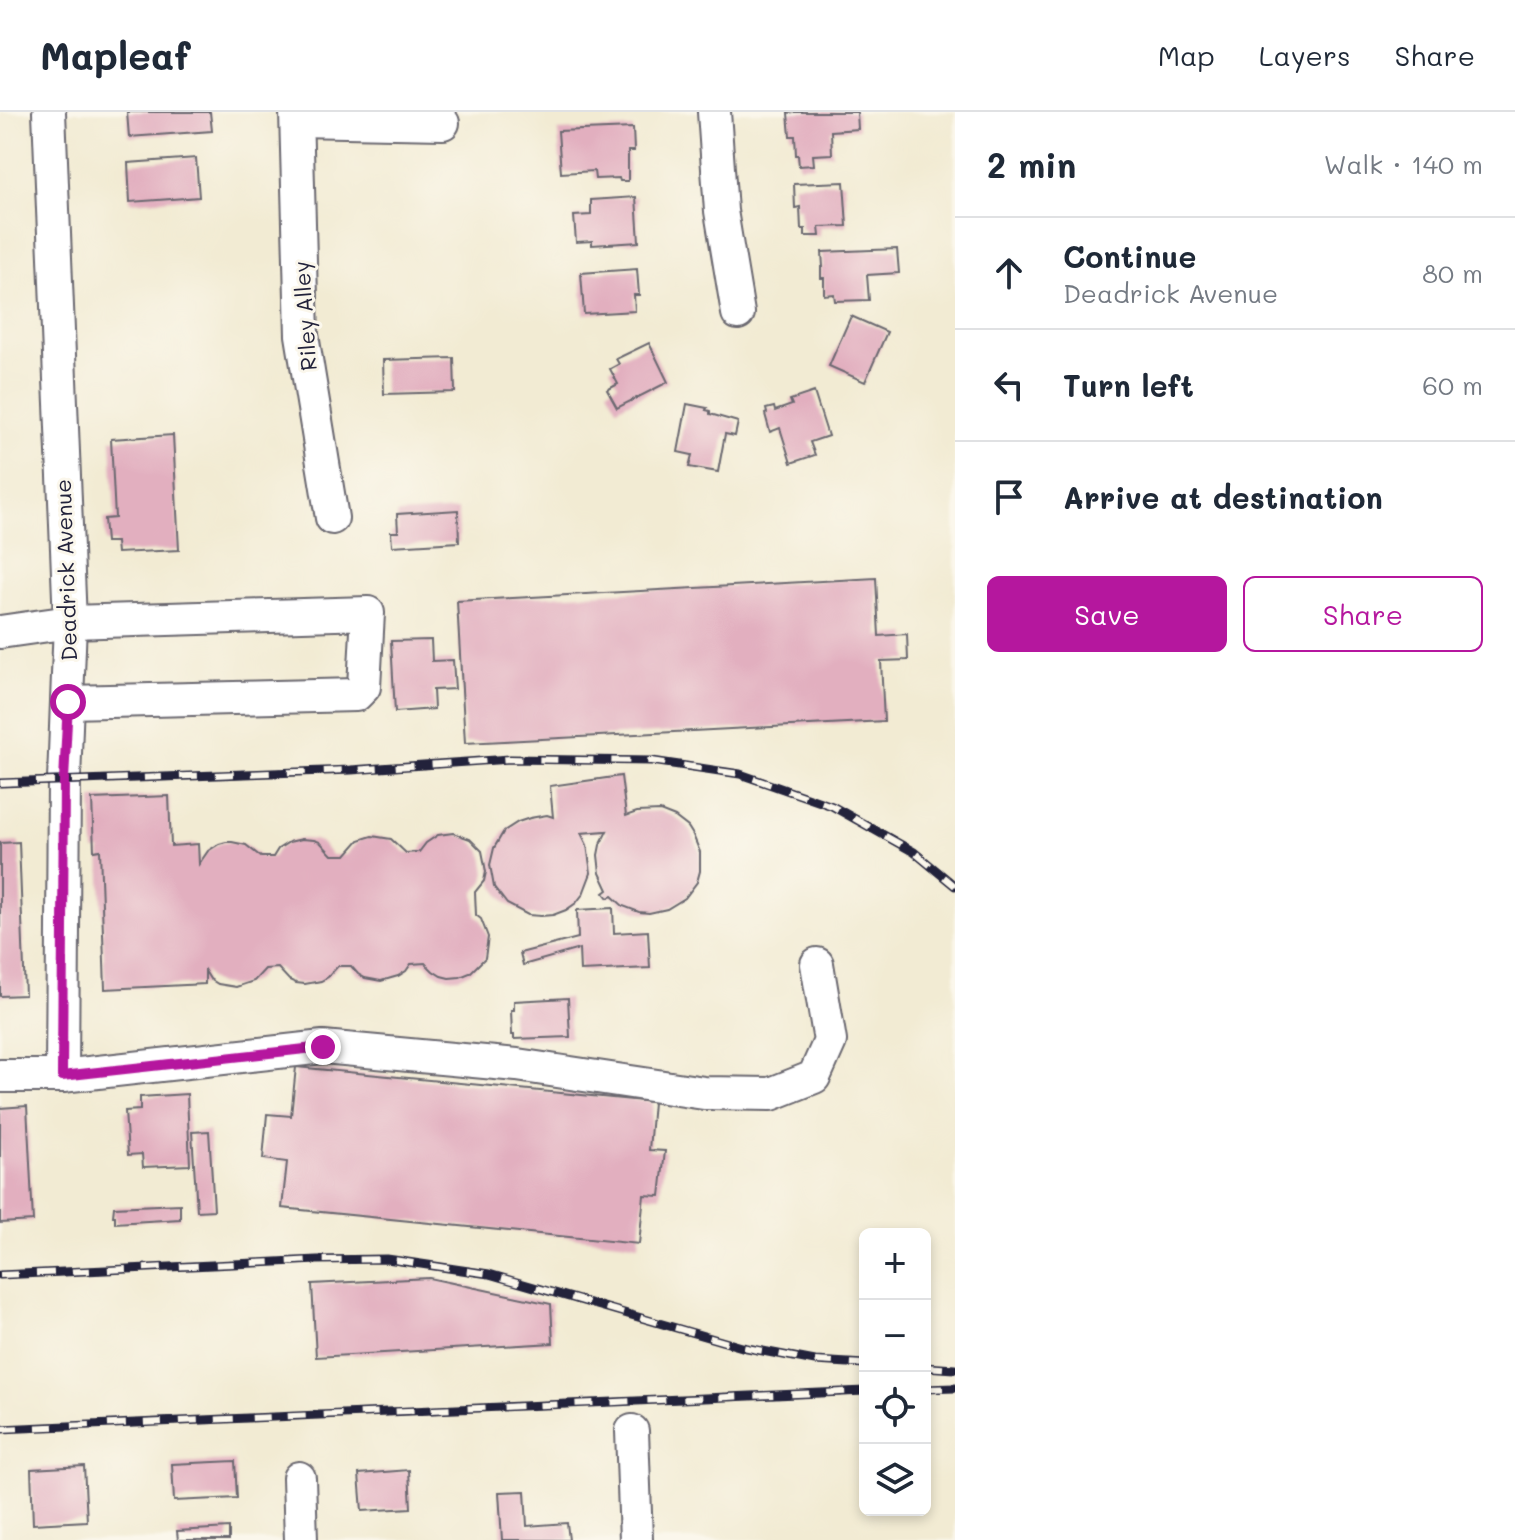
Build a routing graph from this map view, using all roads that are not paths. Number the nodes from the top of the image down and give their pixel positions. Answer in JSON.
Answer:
{"nodes":[{"id":1,"x":49,"y":112,"type":"edge"},
{"id":2,"x":714,"y":112,"type":"edge"},
{"id":3,"x":296,"y":116,"type":"edge"},
{"id":4,"x":443,"y":123,"type":"dead end"},
{"id":5,"x":738,"y":313,"type":"dead end"},
{"id":6,"x":332,"y":518,"type":"dead end"},
{"id":7,"x":70,"y":622,"type":"junction"},
{"id":8,"x":0,"y":632,"type":"edge"},
{"id":9,"x":68,"y":702,"type":"junction"},
{"id":10,"x":817,"y":964,"type":"dead end"},
{"id":11,"x":0,"y":1076,"type":"edge"},
{"id":12,"x":62,"y":1076,"type":"junction"},
{"id":13,"x":632,"y":1431,"type":"dead end"},
{"id":14,"x":299,"y":1478,"type":"dead end"},
{"id":15,"x":301,"y":1540,"type":"edge"},
{"id":16,"x":636,"y":1540,"type":"edge"}],
"edges":[{"from":1,"to":7,"type":"street","name":"Deadrick Avenue"},
{"from":2,"to":5,"type":"street"},
{"from":3,"to":4,"type":"street"},
{"from":3,"to":6,"type":"street","name":"Riley Alley"},
{"from":7,"to":8,"type":"street"},
{"from":7,"to":9,"type":"street","name":"Deadrick Avenue"},
{"from":7,"to":9,"type":"street"},
{"from":9,"to":12,"type":"street","name":"Deadrick Avenue"},
{"from":10,"to":12,"type":"street"},
{"from":11,"to":12,"type":"street"},
{"from":13,"to":16,"type":"street"},
{"from":14,"to":15,"type":"street"}]}
